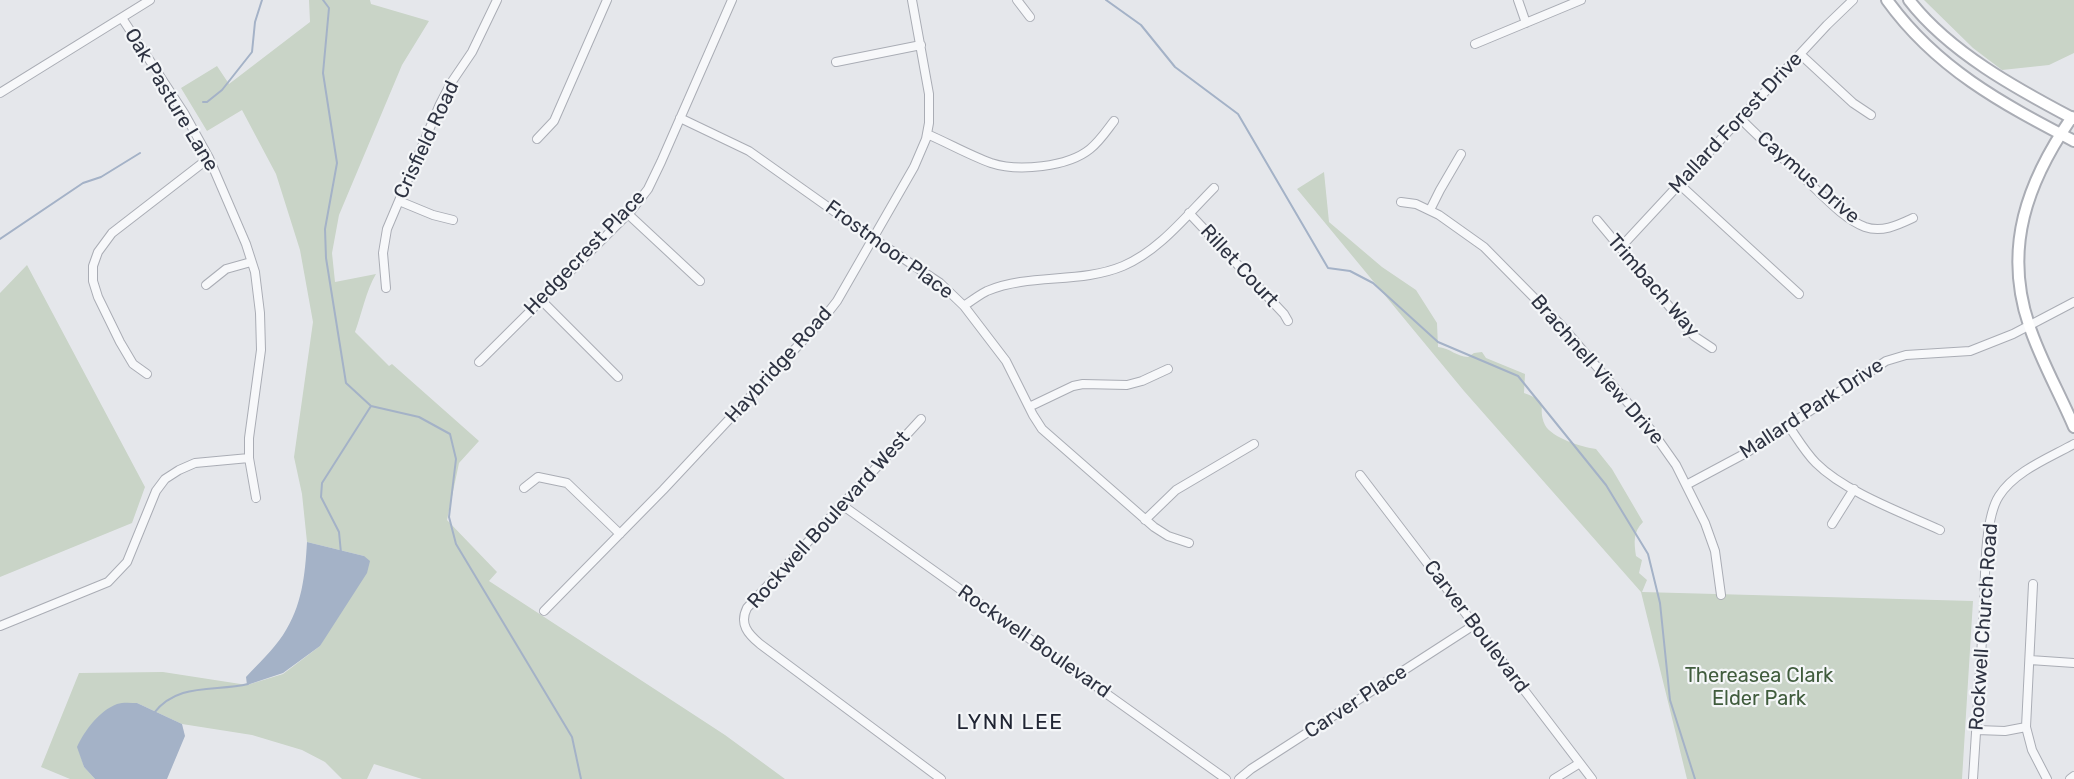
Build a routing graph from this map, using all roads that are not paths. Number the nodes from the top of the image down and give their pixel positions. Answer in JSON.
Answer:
{"nodes":[{"id":1,"x":150,"y":0,"type":"edge"},
{"id":2,"x":497,"y":0,"type":"edge"},
{"id":3,"x":607,"y":0,"type":"edge"},
{"id":4,"x":732,"y":0,"type":"edge"},
{"id":5,"x":912,"y":0,"type":"edge"},
{"id":6,"x":1017,"y":0,"type":"edge"},
{"id":7,"x":1518,"y":0,"type":"edge"},
{"id":8,"x":1581,"y":0,"type":"edge"},
{"id":9,"x":1853,"y":0,"type":"edge"},
{"id":10,"x":1887,"y":0,"type":"edge"},
{"id":11,"x":1910,"y":0,"type":"edge"},
{"id":12,"x":1030,"y":17,"type":"dead end"},
{"id":13,"x":122,"y":18,"type":"junction"},
{"id":14,"x":1526,"y":23,"type":"junction"},
{"id":15,"x":1475,"y":44,"type":"dead end"},
{"id":16,"x":921,"y":45,"type":"junction"},
{"id":17,"x":1800,"y":54,"type":"junction"},
{"id":18,"x":836,"y":62,"type":"dead end"},
{"id":19,"x":0,"y":93,"type":"edge"},
{"id":20,"x":1871,"y":115,"type":"dead end"},
{"id":21,"x":2073,"y":116,"type":"edge"},
{"id":22,"x":680,"y":118,"type":"junction"},
{"id":23,"x":1740,"y":118,"type":"junction"},
{"id":24,"x":1114,"y":121,"type":"dead end"},
{"id":25,"x":927,"y":134,"type":"junction"},
{"id":26,"x":2060,"y":134,"type":"junction"},
{"id":27,"x":537,"y":139,"type":"dead end"},
{"id":28,"x":2074,"y":141,"type":"edge"},
{"id":29,"x":1461,"y":154,"type":"dead end"},
{"id":30,"x":209,"y":158,"type":"junction"},
{"id":31,"x":1679,"y":184,"type":"junction"},
{"id":32,"x":1214,"y":188,"type":"dead end"},
{"id":33,"x":399,"y":201,"type":"junction"},
{"id":34,"x":1401,"y":202,"type":"dead end"},
{"id":35,"x":1430,"y":210,"type":"junction"},
{"id":36,"x":1189,"y":213,"type":"junction"},
{"id":37,"x":628,"y":214,"type":"junction"},
{"id":38,"x":1913,"y":218,"type":"dead end"},
{"id":39,"x":453,"y":220,"type":"dead end"},
{"id":40,"x":1597,"y":220,"type":"dead end"},
{"id":41,"x":872,"y":238,"type":"junction"},
{"id":42,"x":1620,"y":248,"type":"junction"},
{"id":43,"x":251,"y":262,"type":"junction"},
{"id":44,"x":700,"y":280,"type":"dead end"},
{"id":45,"x":206,"y":285,"type":"dead end"},
{"id":46,"x":386,"y":288,"type":"dead end"},
{"id":47,"x":1799,"y":294,"type":"dead end"},
{"id":48,"x":541,"y":300,"type":"junction"},
{"id":49,"x":2074,"y":302,"type":"edge"},
{"id":50,"x":964,"y":306,"type":"junction"},
{"id":51,"x":1288,"y":321,"type":"dead end"},
{"id":52,"x":2029,"y":326,"type":"junction"},
{"id":53,"x":1712,"y":348,"type":"dead end"},
{"id":54,"x":479,"y":362,"type":"dead end"},
{"id":55,"x":1168,"y":369,"type":"dead end"},
{"id":56,"x":147,"y":374,"type":"dead end"},
{"id":57,"x":618,"y":377,"type":"dead end"},
{"id":58,"x":1029,"y":407,"type":"junction"},
{"id":59,"x":921,"y":419,"type":"dead end"},
{"id":60,"x":1788,"y":425,"type":"junction"},
{"id":61,"x":2074,"y":427,"type":"edge"},
{"id":62,"x":1254,"y":444,"type":"dead end"},
{"id":63,"x":2074,"y":444,"type":"edge"},
{"id":64,"x":249,"y":458,"type":"junction"},
{"id":65,"x":1360,"y":476,"type":"dead end"},
{"id":66,"x":1688,"y":484,"type":"junction"},
{"id":67,"x":524,"y":488,"type":"dead end"},
{"id":68,"x":1854,"y":489,"type":"junction"},
{"id":69,"x":256,"y":498,"type":"dead end"},
{"id":70,"x":842,"y":505,"type":"junction"},
{"id":71,"x":1145,"y":520,"type":"junction"},
{"id":72,"x":1832,"y":524,"type":"dead end"},
{"id":73,"x":1940,"y":530,"type":"dead end"},
{"id":74,"x":620,"y":534,"type":"junction"},
{"id":75,"x":1189,"y":543,"type":"dead end"},
{"id":76,"x":2033,"y":585,"type":"dead end"},
{"id":77,"x":1721,"y":595,"type":"dead end"},
{"id":78,"x":544,"y":611,"type":"dead end"},
{"id":79,"x":1474,"y":625,"type":"junction"},
{"id":80,"x":0,"y":627,"type":"edge"},
{"id":81,"x":2030,"y":660,"type":"junction"},
{"id":82,"x":2074,"y":663,"type":"edge"},
{"id":83,"x":2026,"y":727,"type":"junction"},
{"id":84,"x":1977,"y":730,"type":"junction"},
{"id":85,"x":1580,"y":763,"type":"junction"},
{"id":86,"x":2074,"y":776,"type":"edge"},
{"id":87,"x":941,"y":779,"type":"edge"},
{"id":88,"x":1226,"y":779,"type":"edge"},
{"id":89,"x":1239,"y":779,"type":"edge"},
{"id":90,"x":1554,"y":779,"type":"edge"},
{"id":91,"x":1592,"y":779,"type":"edge"},
{"id":92,"x":1973,"y":779,"type":"edge"},
{"id":93,"x":2047,"y":779,"type":"edge"},
{"id":94,"x":2070,"y":779,"type":"edge"}],
"edges":[{"from":1,"to":13,"type":"street"},
{"from":2,"to":33,"type":"street","name":"Crisfield Road"},
{"from":3,"to":27,"type":"street"},
{"from":4,"to":22,"type":"street","name":"Hedgecrest Place"},
{"from":5,"to":16,"type":"street","name":"Haybridge Road"},
{"from":6,"to":12,"type":"street"},
{"from":7,"to":14,"type":"street"},
{"from":8,"to":14,"type":"street"},
{"from":9,"to":17,"type":"street","name":"Mallard Forest Drive"},
{"from":10,"to":26,"type":"main road"},
{"from":11,"to":21,"type":"main road"},
{"from":13,"to":19,"type":"street"},
{"from":13,"to":30,"type":"street","name":"Oak Pasture Lane"},
{"from":14,"to":15,"type":"street"},
{"from":16,"to":18,"type":"street"},
{"from":16,"to":25,"type":"street","name":"Haybridge Road"},
{"from":17,"to":20,"type":"street"},
{"from":17,"to":23,"type":"street","name":"Mallard Forest Drive"},
{"from":21,"to":26,"type":"main road"},
{"from":22,"to":37,"type":"street","name":"Hedgecrest Place"},
{"from":22,"to":41,"type":"street","name":"Frostmoor Place"},
{"from":23,"to":31,"type":"street","name":"Mallard Forest Drive"},
{"from":23,"to":38,"type":"street","name":"Caymus Drive"},
{"from":24,"to":25,"type":"street"},
{"from":25,"to":41,"type":"street","name":"Haybridge Road"},
{"from":26,"to":28,"type":"main road"},
{"from":26,"to":52,"type":"main road"},
{"from":29,"to":35,"type":"street"},
{"from":30,"to":43,"type":"street","name":"Oak Pasture Lane"},
{"from":30,"to":56,"type":"street"},
{"from":31,"to":42,"type":"street","name":"Mallard Forest Drive"},
{"from":31,"to":47,"type":"street"},
{"from":32,"to":36,"type":"street"},
{"from":33,"to":39,"type":"street"},
{"from":33,"to":46,"type":"street","name":"Crisfield Road"},
{"from":34,"to":35,"type":"street","name":"Brachnell View Drive"},
{"from":35,"to":66,"type":"street","name":"Brachnell View Drive"},
{"from":36,"to":50,"type":"street"},
{"from":36,"to":51,"type":"street","name":"Rillet Court"},
{"from":37,"to":44,"type":"street"},
{"from":37,"to":48,"type":"street","name":"Hedgecrest Place"},
{"from":40,"to":42,"type":"street","name":"Trimbach Way"},
{"from":41,"to":50,"type":"street","name":"Frostmoor Place"},
{"from":41,"to":74,"type":"street","name":"Haybridge Road"},
{"from":42,"to":53,"type":"street","name":"Trimbach Way"},
{"from":43,"to":45,"type":"street"},
{"from":43,"to":64,"type":"street","name":"Oak Pasture Lane"},
{"from":48,"to":54,"type":"street","name":"Hedgecrest Place"},
{"from":48,"to":57,"type":"street"},
{"from":49,"to":52,"type":"street","name":"Mallard Park Drive"},
{"from":50,"to":58,"type":"street","name":"Frostmoor Place"},
{"from":52,"to":60,"type":"street","name":"Mallard Park Drive"},
{"from":52,"to":61,"type":"main road"},
{"from":55,"to":58,"type":"street"},
{"from":58,"to":71,"type":"street","name":"Frostmoor Place"},
{"from":59,"to":70,"type":"street","name":"Rockwell Boulevard West"},
{"from":60,"to":66,"type":"street","name":"Mallard Park Drive"},
{"from":60,"to":68,"type":"street"},
{"from":62,"to":71,"type":"street"},
{"from":63,"to":84,"type":"street","name":"Rockwell Church Road"},
{"from":64,"to":69,"type":"street","name":"Oak Pasture Lane"},
{"from":64,"to":80,"type":"street"},
{"from":65,"to":79,"type":"street","name":"Carver Boulevard"},
{"from":66,"to":77,"type":"street","name":"Brachnell View Drive"},
{"from":67,"to":74,"type":"street"},
{"from":68,"to":72,"type":"street"},
{"from":68,"to":73,"type":"street"},
{"from":70,"to":87,"type":"street","name":"Rockwell Boulevard West"},
{"from":70,"to":88,"type":"street","name":"Rockwell Boulevard"},
{"from":71,"to":75,"type":"street","name":"Frostmoor Place"},
{"from":74,"to":78,"type":"street","name":"Haybridge Road"},
{"from":76,"to":81,"type":"street"},
{"from":79,"to":85,"type":"street","name":"Carver Boulevard"},
{"from":79,"to":89,"type":"street","name":"Carver Place"},
{"from":81,"to":82,"type":"street"},
{"from":81,"to":83,"type":"street"},
{"from":83,"to":84,"type":"street"},
{"from":83,"to":93,"type":"street"},
{"from":84,"to":92,"type":"street","name":"Rockwell Church Road"},
{"from":85,"to":90,"type":"street"},
{"from":85,"to":91,"type":"street","name":"Carver Boulevard"},
{"from":86,"to":94,"type":"street"}]}
